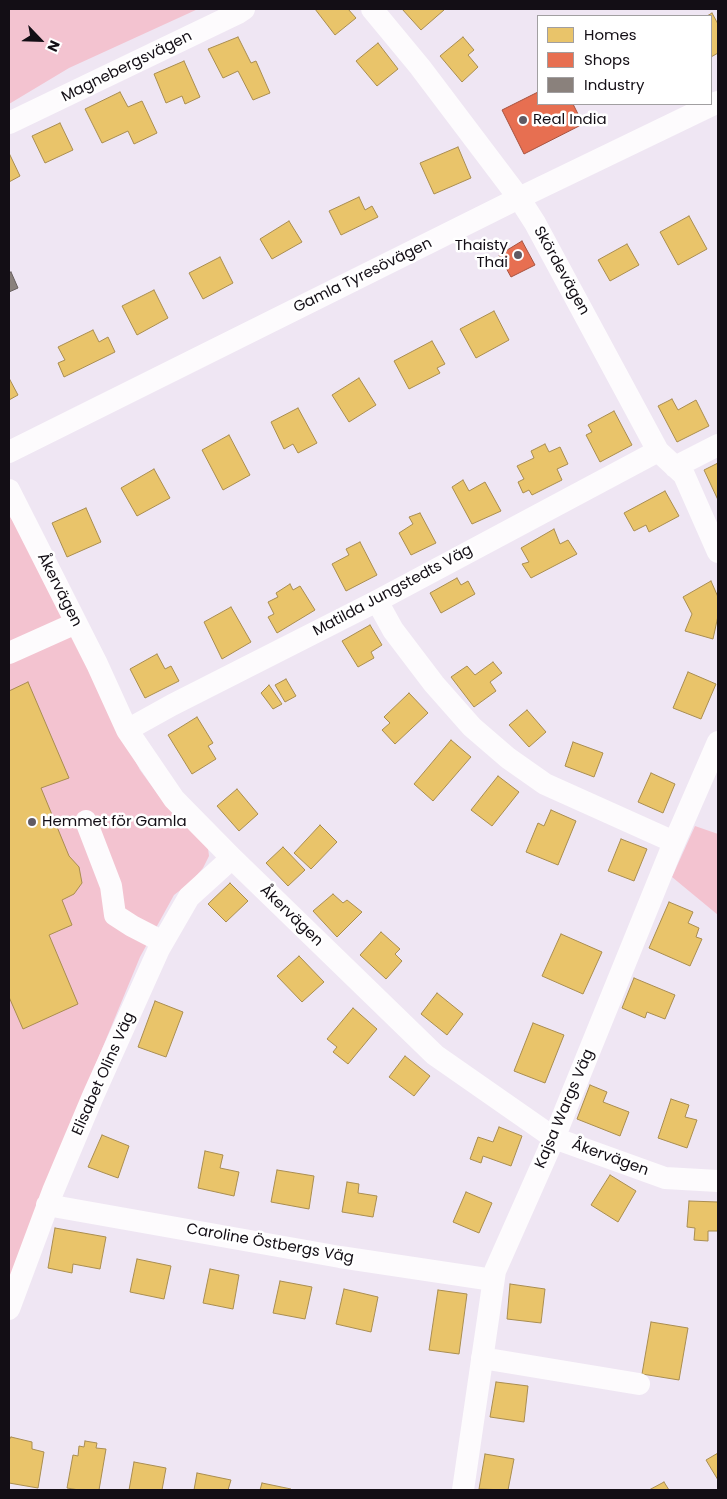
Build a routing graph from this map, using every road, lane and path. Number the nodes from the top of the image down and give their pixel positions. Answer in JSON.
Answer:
{"nodes":[{"id":1,"x":244,"y":9,"type":"edge"},
{"id":2,"x":372,"y":9,"type":"edge"},
{"id":3,"x":712,"y":105,"type":"edge"},
{"id":4,"x":9,"y":123,"type":"edge"},
{"id":5,"x":519,"y":198,"type":"junction"},
{"id":6,"x":718,"y":445,"type":"edge"},
{"id":7,"x":658,"y":451,"type":"junction"},
{"id":8,"x":9,"y":452,"type":"edge"},
{"id":9,"x":675,"y":467,"type":"junction"},
{"id":10,"x":9,"y":490,"type":"edge"},
{"id":11,"x":718,"y":552,"type":"edge"},
{"id":12,"x":376,"y":601,"type":"junction"},
{"id":13,"x":76,"y":623,"type":"junction"},
{"id":14,"x":9,"y":653,"type":"edge"},
{"id":15,"x":127,"y":730,"type":"junction"},
{"id":16,"x":718,"y":742,"type":"edge"},
{"id":17,"x":86,"y":821,"type":"dead end"},
{"id":18,"x":674,"y":842,"type":"junction"},
{"id":19,"x":232,"y":858,"type":"junction"},
{"id":20,"x":164,"y":942,"type":"junction"},
{"id":21,"x":554,"y":1138,"type":"junction"},
{"id":22,"x":718,"y":1181,"type":"edge"},
{"id":23,"x":47,"y":1205,"type":"junction"},
{"id":24,"x":493,"y":1280,"type":"junction"},
{"id":25,"x":9,"y":1309,"type":"edge"},
{"id":26,"x":482,"y":1358,"type":"junction"},
{"id":27,"x":638,"y":1384,"type":"dead end"},
{"id":28,"x":463,"y":1490,"type":"edge"}],
"edges":[{"from":1,"to":4,"type":"street","name":"Magnebergsvägen"},
{"from":2,"to":5,"type":"street","name":"Skördevägen"},
{"from":3,"to":5,"type":"street","name":"Gamla Tyresövägen"},
{"from":5,"to":7,"type":"street","name":"Skördevägen"},
{"from":5,"to":8,"type":"street","name":"Gamla Tyresövägen"},
{"from":6,"to":9,"type":"street"},
{"from":7,"to":9,"type":"street","name":"Skördevägen"},
{"from":7,"to":12,"type":"street","name":"Matilda Jungstedts Väg"},
{"from":9,"to":11,"type":"street","name":"Skördevägen"},
{"from":10,"to":13,"type":"street","name":"Åkervägen"},
{"from":12,"to":15,"type":"street","name":"Matilda Jungstedts Väg"},
{"from":12,"to":18,"type":"street"},
{"from":13,"to":14,"type":"street"},
{"from":13,"to":15,"type":"street","name":"Åkervägen"},
{"from":15,"to":19,"type":"street","name":"Åkervägen"},
{"from":16,"to":18,"type":"street","name":"Kajsa Wargs Väg"},
{"from":17,"to":20,"type":"street"},
{"from":18,"to":21,"type":"street","name":"Kajsa Wargs Väg"},
{"from":19,"to":20,"type":"street","name":"Elisabet Olins Väg"},
{"from":19,"to":21,"type":"street","name":"Åkervägen"},
{"from":20,"to":23,"type":"street","name":"Elisabet Olins Väg"},
{"from":21,"to":22,"type":"street","name":"Åkervägen"},
{"from":21,"to":24,"type":"street","name":"Kajsa Wargs Väg"},
{"from":23,"to":24,"type":"street","name":"Caroline Östbergs Väg"},
{"from":23,"to":25,"type":"street","name":"Elisabet Olins Väg"},
{"from":24,"to":26,"type":"street","name":"Kajsa Wargs Väg"},
{"from":26,"to":27,"type":"street"},
{"from":26,"to":28,"type":"street","name":"Kajsa Wargs Väg"}]}
